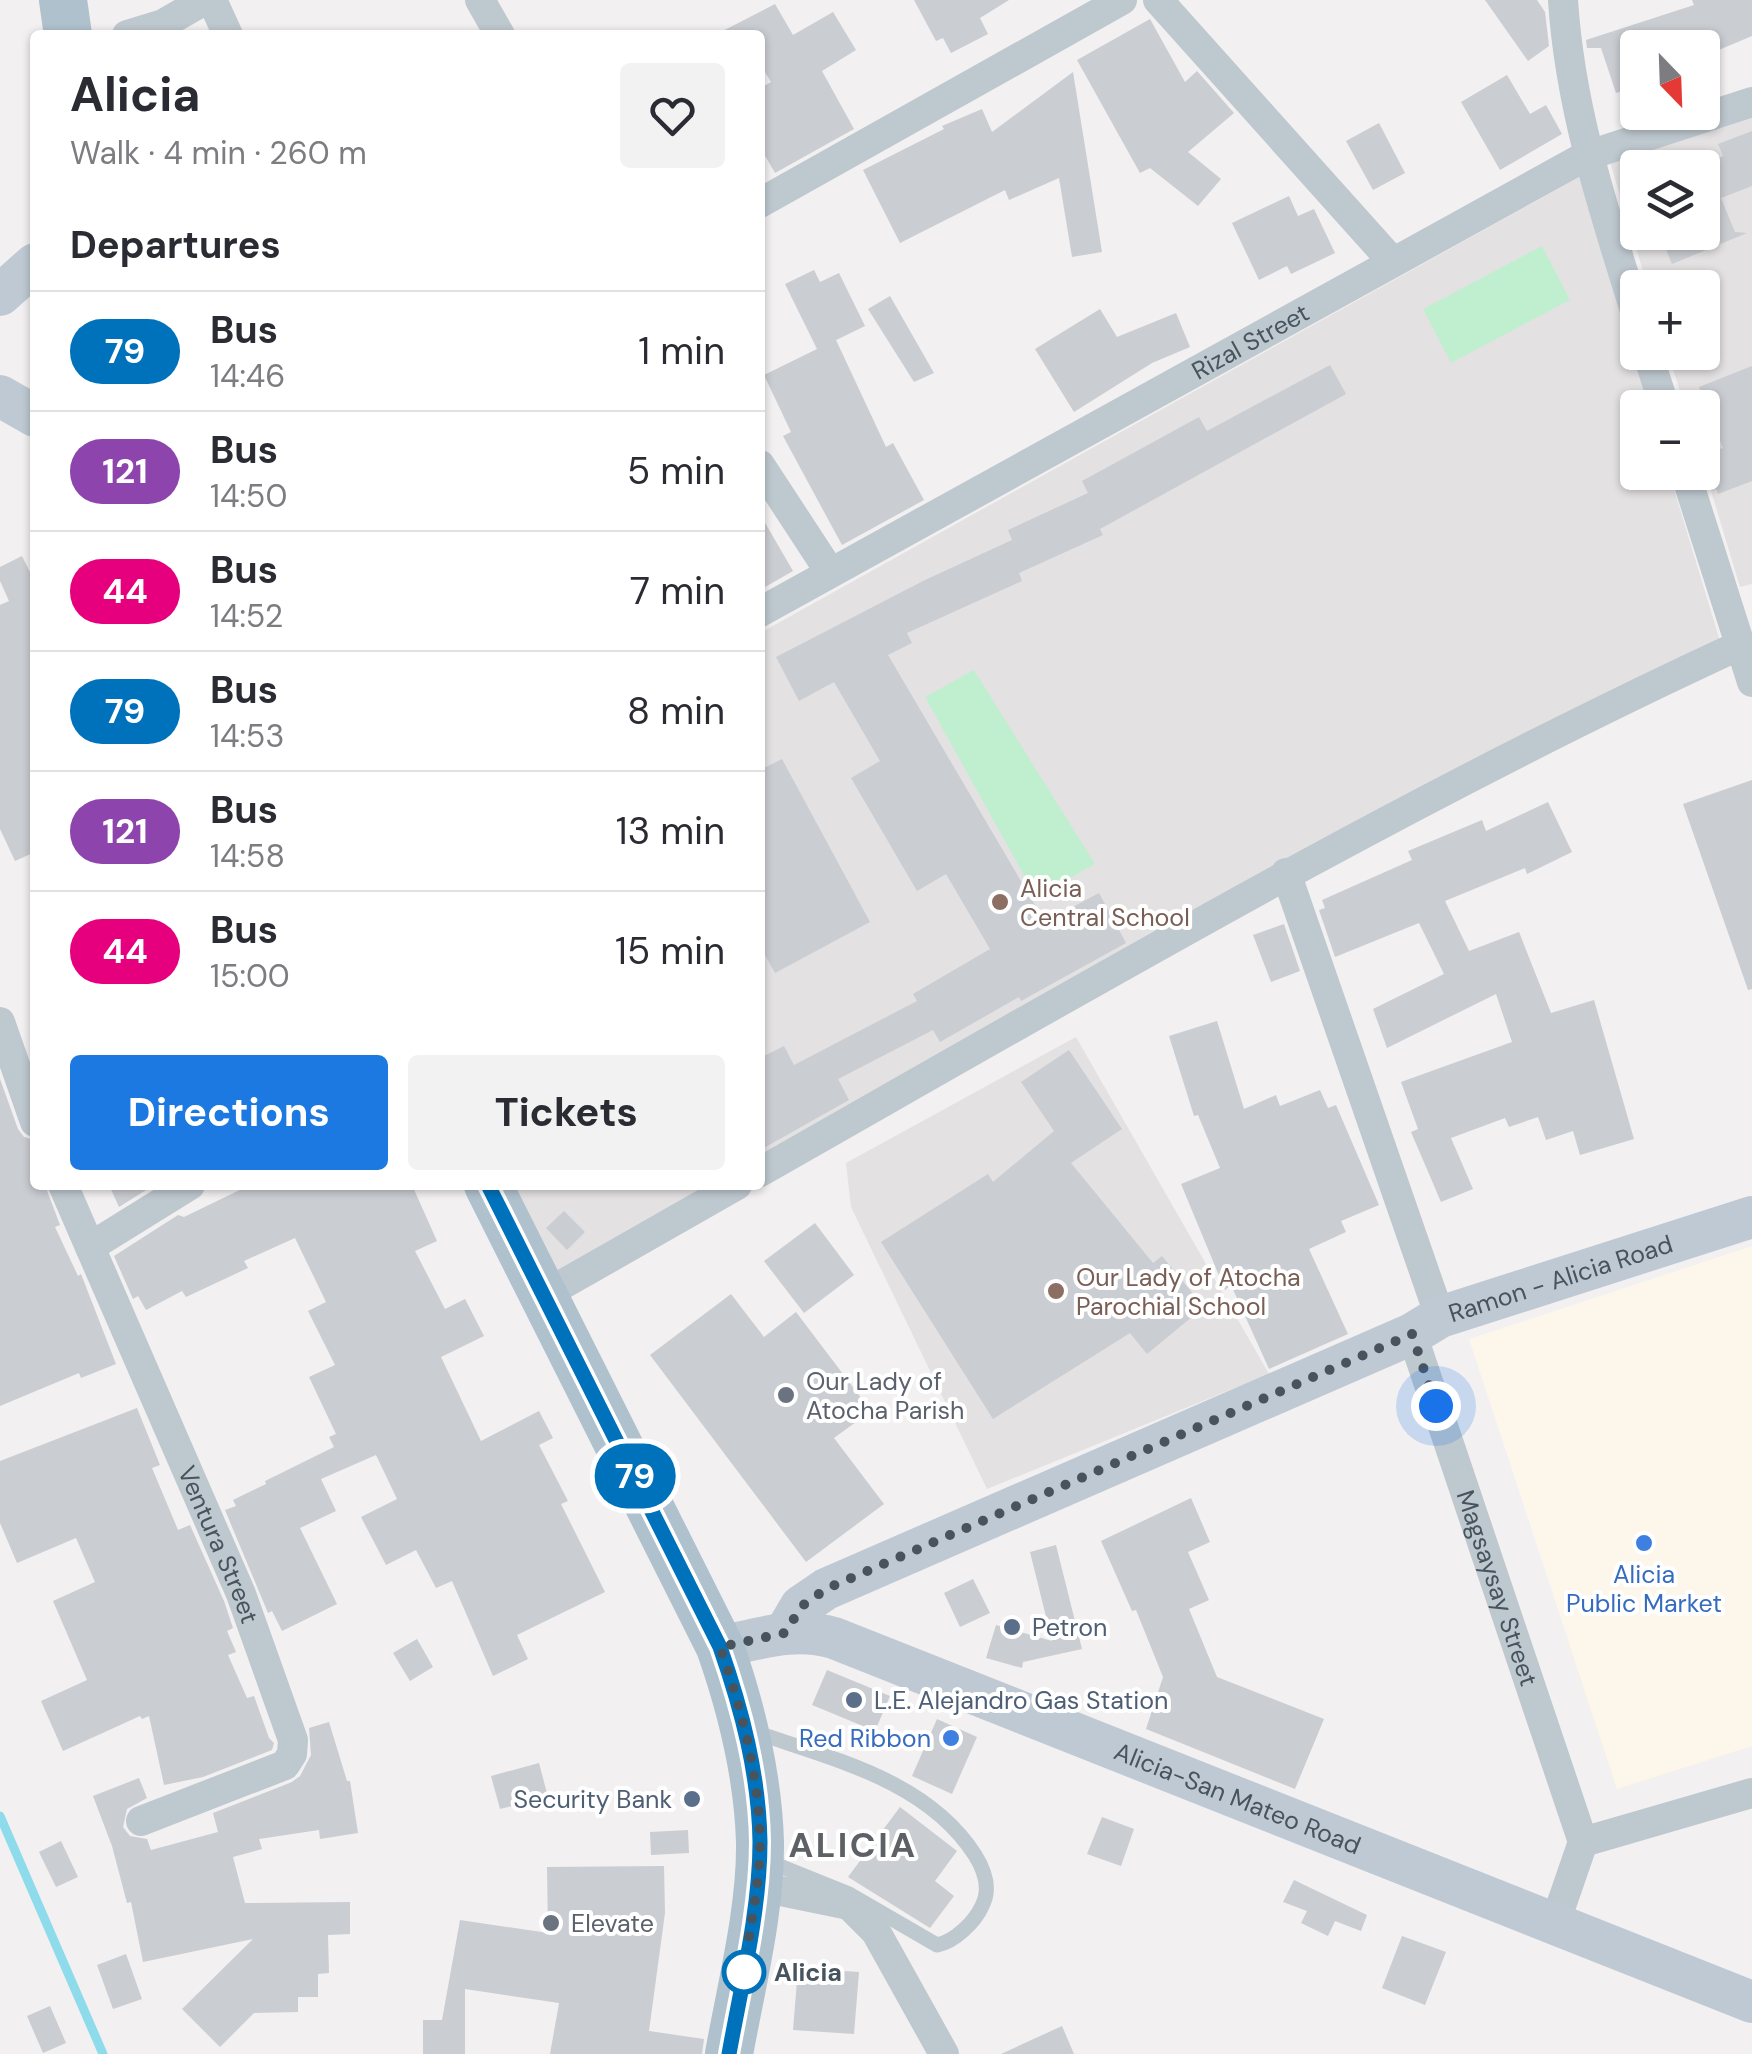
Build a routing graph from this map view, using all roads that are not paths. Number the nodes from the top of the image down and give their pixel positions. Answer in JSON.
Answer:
{"nodes":[{"id":1,"x":63,"y":0,"type":"edge"},
{"id":2,"x":208,"y":0,"type":"edge"},
{"id":3,"x":480,"y":0,"type":"edge"},
{"id":4,"x":1122,"y":0,"type":"edge"},
{"id":5,"x":1158,"y":0,"type":"edge"},
{"id":6,"x":1562,"y":0,"type":"edge"},
{"id":7,"x":67,"y":30,"type":"edge"},
{"id":8,"x":143,"y":30,"type":"edge"},
{"id":9,"x":225,"y":30,"type":"edge"},
{"id":10,"x":497,"y":30,"type":"edge"},
{"id":11,"x":1752,"y":102,"type":"edge"},
{"id":12,"x":1586,"y":156,"type":"junction"},
{"id":13,"x":765,"y":200,"type":"edge"},
{"id":14,"x":1392,"y":260,"type":"junction"},
{"id":15,"x":30,"y":268,"type":"edge"},
{"id":16,"x":1622,"y":270,"type":"edge"},
{"id":17,"x":0,"y":294,"type":"edge"},
{"id":18,"x":0,"y":396,"type":"edge"},
{"id":19,"x":30,"y":413,"type":"edge"},
{"id":20,"x":765,"y":473,"type":"edge"},
{"id":21,"x":1690,"y":490,"type":"edge"},
{"id":22,"x":830,"y":572,"type":"junction"},
{"id":23,"x":765,"y":609,"type":"edge"},
{"id":24,"x":1738,"y":646,"type":"junction"},
{"id":25,"x":1752,"y":682,"type":"edge"},
{"id":26,"x":1286,"y":874,"type":"junction"},
{"id":27,"x":0,"y":1022,"type":"edge"},
{"id":28,"x":30,"y":1108,"type":"edge"},
{"id":29,"x":765,"y":1169,"type":"edge"},
{"id":30,"x":65,"y":1190,"type":"edge"},
{"id":31,"x":182,"y":1190,"type":"edge"},
{"id":32,"x":491,"y":1190,"type":"edge"},
{"id":33,"x":728,"y":1190,"type":"edge"},
{"id":34,"x":1752,"y":1217,"type":"edge"},
{"id":35,"x":90,"y":1247,"type":"junction"},
{"id":36,"x":544,"y":1294,"type":"junction"},
{"id":37,"x":1426,"y":1326,"type":"junction"},
{"id":38,"x":785,"y":1633,"type":"junction"},
{"id":39,"x":720,"y":1647,"type":"junction"},
{"id":40,"x":745,"y":1728,"type":"junction"},
{"id":41,"x":1752,"y":1793,"type":"edge"},
{"id":42,"x":141,"y":1821,"type":"dead end"},
{"id":43,"x":1582,"y":1842,"type":"junction"},
{"id":44,"x":758,"y":1872,"type":"junction"},
{"id":45,"x":1555,"y":1923,"type":"junction"},
{"id":46,"x":1752,"y":2002,"type":"edge"},
{"id":47,"x":729,"y":2054,"type":"edge"},
{"id":48,"x":944,"y":2054,"type":"edge"}],
"edges":[{"from":1,"to":7,"type":"main road"},
{"from":2,"to":8,"type":"street"},
{"from":2,"to":9,"type":"street"},
{"from":3,"to":10,"type":"street"},
{"from":4,"to":13,"type":"street"},
{"from":5,"to":14,"type":"street"},
{"from":6,"to":12,"type":"street"},
{"from":11,"to":12,"type":"street","name":"Rizal Street"},
{"from":12,"to":14,"type":"street","name":"Rizal Street"},
{"from":12,"to":16,"type":"street"},
{"from":14,"to":22,"type":"street","name":"Rizal Street"},
{"from":15,"to":17,"type":"main road"},
{"from":18,"to":19,"type":"main road"},
{"from":20,"to":22,"type":"street"},
{"from":21,"to":24,"type":"street"},
{"from":22,"to":23,"type":"street","name":"Rizal Street"},
{"from":24,"to":25,"type":"street"},
{"from":24,"to":26,"type":"street"},
{"from":26,"to":29,"type":"street"},
{"from":26,"to":37,"type":"street","name":"Magsaysay Street"},
{"from":27,"to":28,"type":"street"},
{"from":30,"to":35,"type":"street","name":"Ventura Street"},
{"from":31,"to":35,"type":"street"},
{"from":32,"to":36,"type":"main road"},
{"from":33,"to":36,"type":"street"},
{"from":34,"to":37,"type":"main road","name":"Ramon - Alicia Road"},
{"from":35,"to":42,"type":"street","name":"Ventura Street"},
{"from":36,"to":39,"type":"main road"},
{"from":37,"to":38,"type":"main road","name":"Ramon - Alicia Road"},
{"from":37,"to":43,"type":"street","name":"Magsaysay Street"},
{"from":38,"to":39,"type":"main road","name":"Alicia-San Mateo Road"},
{"from":38,"to":45,"type":"main road","name":"Alicia-San Mateo Road"},
{"from":39,"to":40,"type":"main road"},
{"from":40,"to":44,"type":"main road"},
{"from":40,"to":44,"type":"lane"},
{"from":41,"to":43,"type":"street"},
{"from":43,"to":45,"type":"street"},
{"from":44,"to":47,"type":"main road"},
{"from":44,"to":48,"type":"street"},
{"from":45,"to":46,"type":"main road","name":"Alicia-San Mateo Road"}]}
